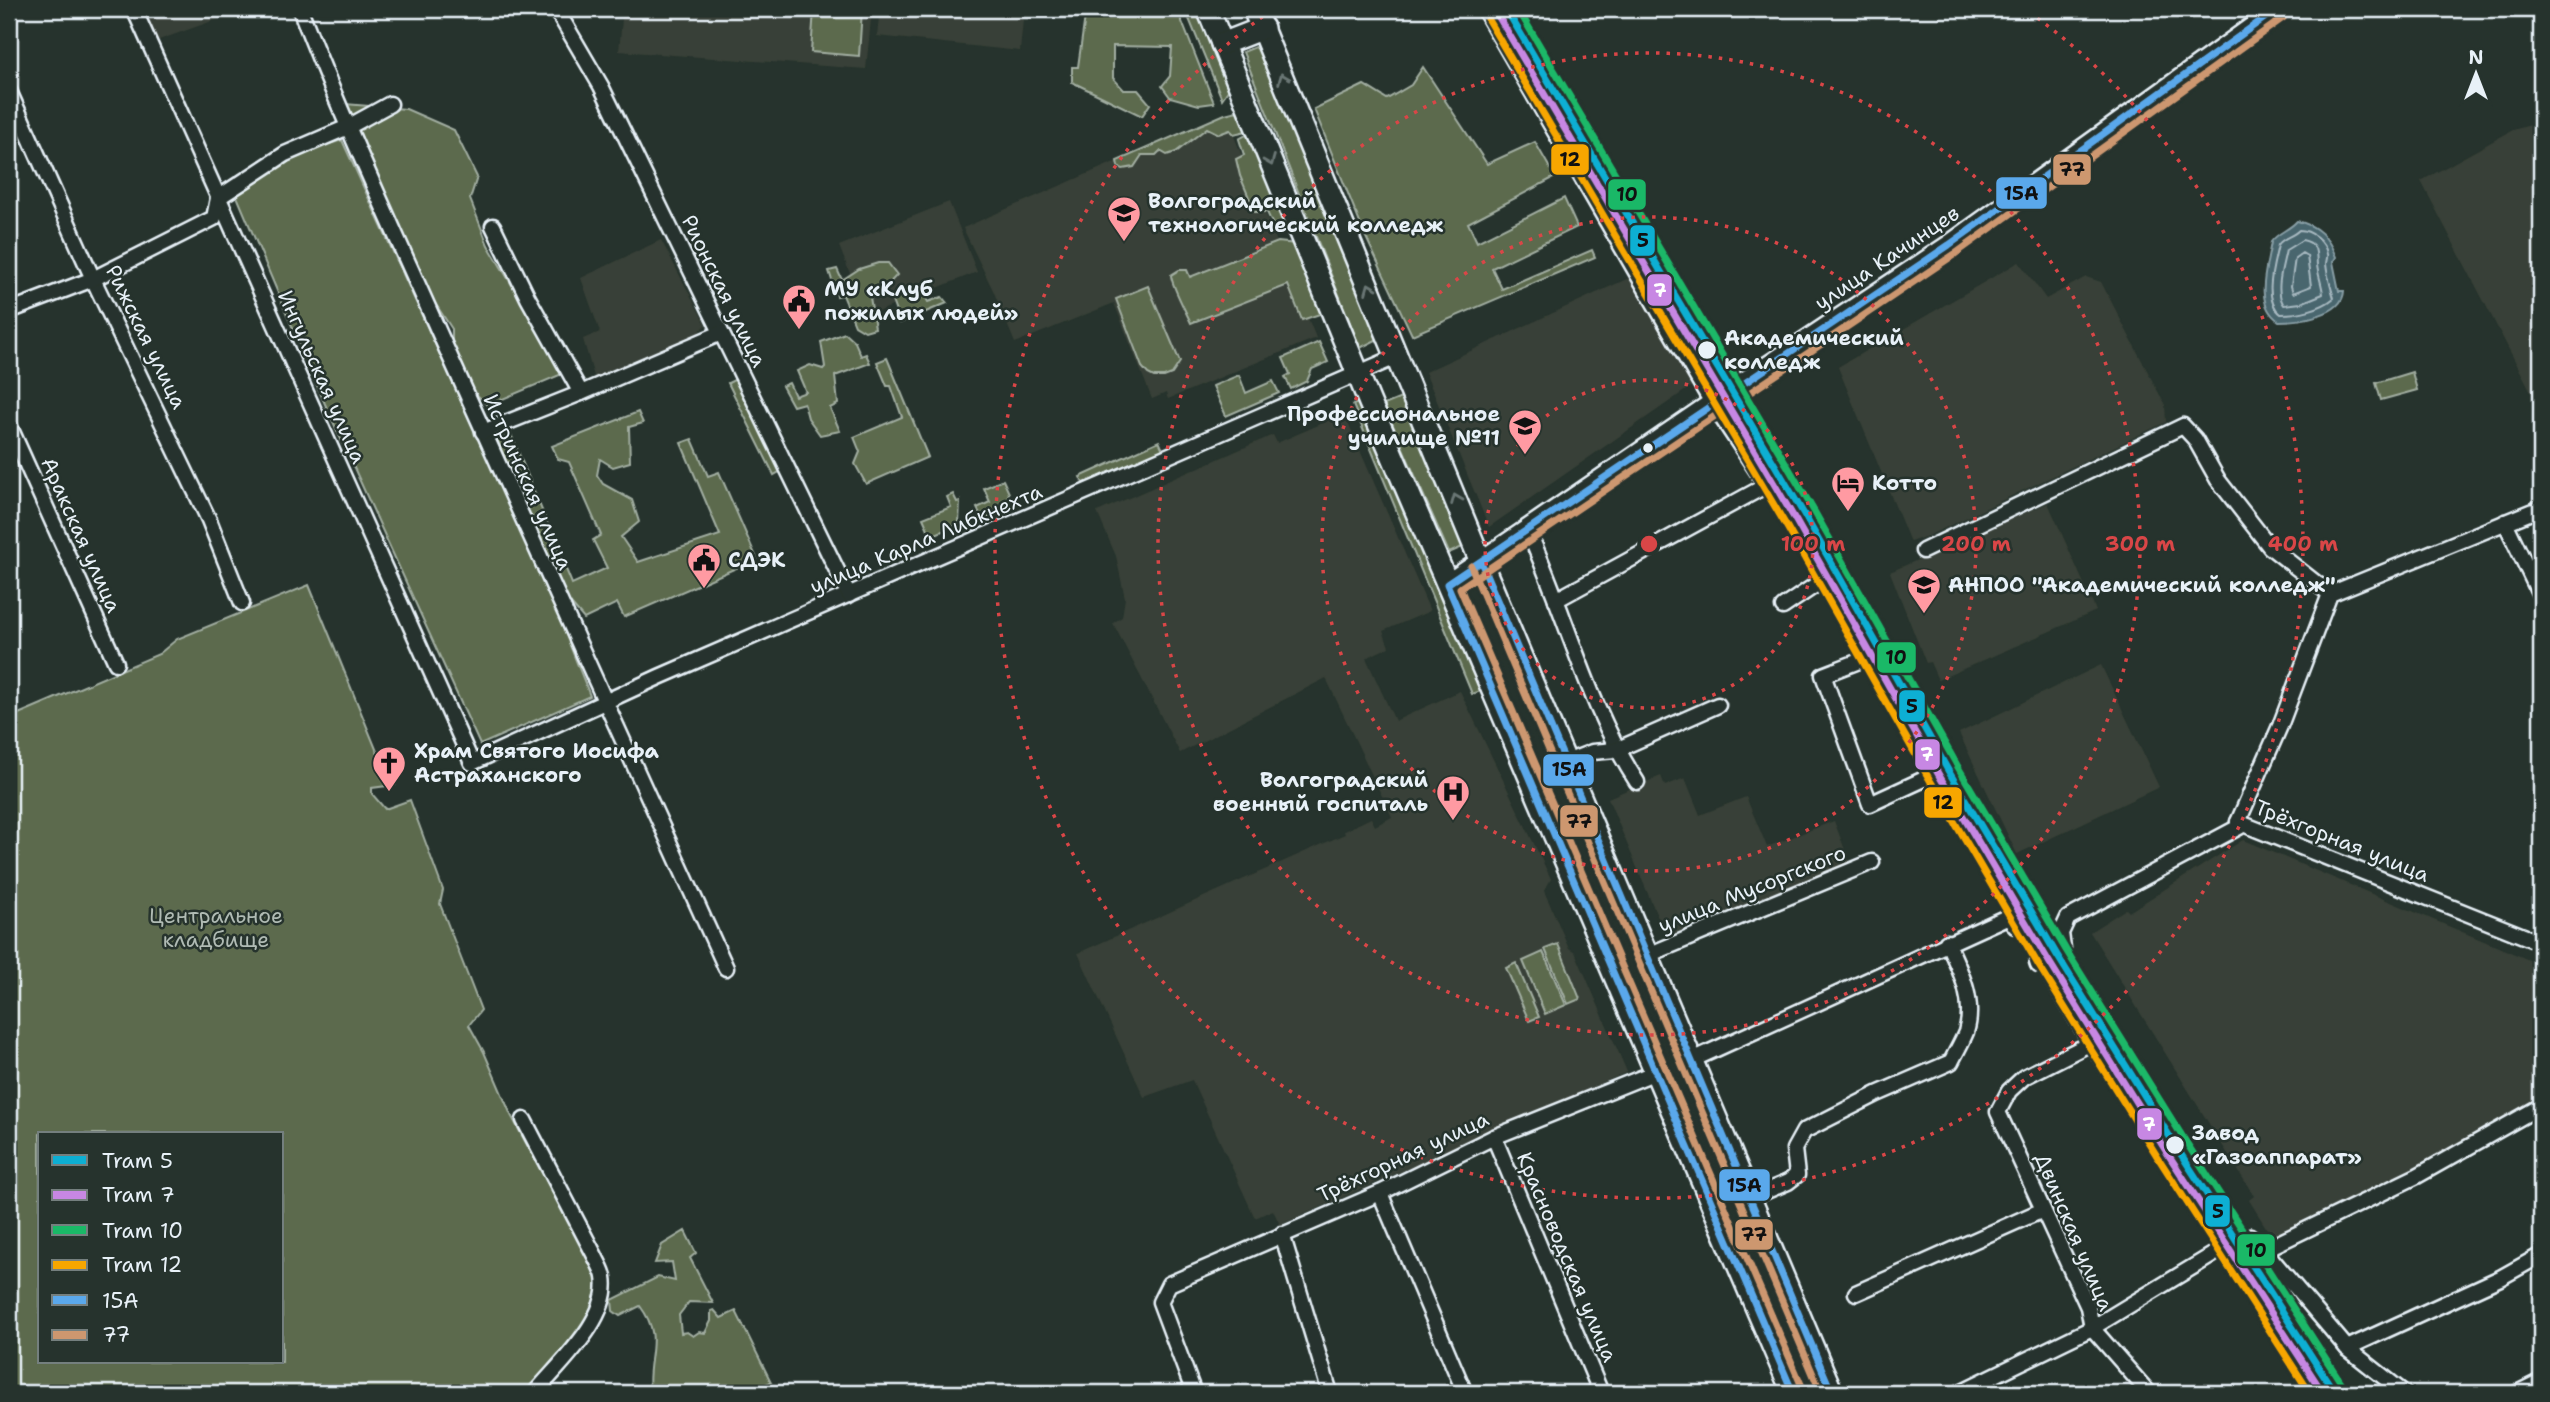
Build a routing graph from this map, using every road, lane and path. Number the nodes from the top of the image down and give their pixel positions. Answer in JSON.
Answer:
{"nodes":[{"id":1,"x":134,"y":9,"type":"edge"},
{"id":2,"x":300,"y":9,"type":"edge"},
{"id":3,"x":556,"y":9,"type":"edge"},
{"id":4,"x":1208,"y":9,"type":"edge"},
{"id":5,"x":1484,"y":9,"type":"edge"},
{"id":6,"x":2277,"y":9,"type":"edge"},
{"id":7,"x":1259,"y":18,"type":"edge"},
{"id":8,"x":1222,"y":44,"type":"junction"},
{"id":9,"x":9,"y":91,"type":"edge"},
{"id":10,"x":390,"y":104,"type":"dead end"},
{"id":11,"x":348,"y":127,"type":"junction"},
{"id":12,"x":218,"y":198,"type":"junction"},
{"id":13,"x":493,"y":226,"type":"dead end"},
{"id":14,"x":93,"y":279,"type":"junction"},
{"id":15,"x":9,"y":311,"type":"edge"},
{"id":16,"x":721,"y":333,"type":"junction"},
{"id":17,"x":1398,"y":356,"type":"junction"},
{"id":18,"x":1357,"y":373,"type":"junction"},
{"id":19,"x":581,"y":393,"type":"junction"},
{"id":20,"x":1712,"y":403,"type":"junction"},
{"id":21,"x":9,"y":425,"type":"edge"},
{"id":22,"x":484,"y":432,"type":"junction"},
{"id":23,"x":1767,"y":485,"type":"junction"},
{"id":24,"x":2541,"y":508,"type":"edge"},
{"id":25,"x":2505,"y":522,"type":"junction"},
{"id":26,"x":1528,"y":531,"type":"junction"},
{"id":27,"x":1923,"y":551,"type":"dead end"},
{"id":28,"x":1481,"y":562,"type":"junction"},
{"id":29,"x":1823,"y":580,"type":"junction"},
{"id":30,"x":1447,"y":584,"type":"junction"},
{"id":31,"x":2330,"y":594,"type":"junction"},
{"id":32,"x":849,"y":595,"type":"junction"},
{"id":33,"x":2541,"y":597,"type":"edge"},
{"id":34,"x":1556,"y":600,"type":"junction"},
{"id":35,"x":242,"y":603,"type":"dead end"},
{"id":36,"x":1783,"y":607,"type":"dead end"},
{"id":37,"x":1867,"y":658,"type":"junction"},
{"id":38,"x":116,"y":663,"type":"dead end"},
{"id":39,"x":607,"y":703,"type":"junction"},
{"id":40,"x":1718,"y":705,"type":"dead end"},
{"id":41,"x":1616,"y":750,"type":"junction"},
{"id":42,"x":1566,"y":761,"type":"junction"},
{"id":43,"x":472,"y":763,"type":"joint"},
{"id":44,"x":1933,"y":775,"type":"junction"},
{"id":45,"x":1637,"y":782,"type":"dead end"},
{"id":46,"x":2238,"y":822,"type":"junction"},
{"id":47,"x":1872,"y":862,"type":"dead end"},
{"id":48,"x":1947,"y":942,"type":"junction"},
{"id":49,"x":2541,"y":943,"type":"edge"},
{"id":50,"x":1648,"y":955,"type":"junction"},
{"id":51,"x":2042,"y":962,"type":"junction"},
{"id":52,"x":726,"y":968,"type":"dead end"},
{"id":53,"x":2091,"y":1043,"type":"junction"},
{"id":54,"x":1692,"y":1060,"type":"junction"},
{"id":55,"x":1656,"y":1072,"type":"junction"},
{"id":56,"x":2541,"y":1106,"type":"edge"},
{"id":57,"x":524,"y":1120,"type":"dead end"},
{"id":58,"x":1494,"y":1137,"type":"junction"},
{"id":59,"x":1380,"y":1193,"type":"junction"},
{"id":60,"x":1750,"y":1198,"type":"junction"},
{"id":61,"x":2043,"y":1210,"type":"junction"},
{"id":62,"x":1282,"y":1234,"type":"junction"},
{"id":63,"x":2224,"y":1248,"type":"junction"},
{"id":64,"x":2264,"y":1250,"type":"junction"},
{"id":65,"x":2541,"y":1255,"type":"edge"},
{"id":66,"x":1856,"y":1293,"type":"dead end"},
{"id":67,"x":2092,"y":1328,"type":"junction"},
{"id":68,"x":2347,"y":1348,"type":"junction"},
{"id":69,"x":2541,"y":1381,"type":"edge"},
{"id":70,"x":535,"y":1393,"type":"edge"},
{"id":71,"x":1194,"y":1393,"type":"edge"},
{"id":72,"x":1330,"y":1393,"type":"edge"},
{"id":73,"x":1465,"y":1393,"type":"edge"},
{"id":74,"x":1601,"y":1393,"type":"edge"},
{"id":75,"x":1793,"y":1393,"type":"edge"},
{"id":76,"x":1832,"y":1393,"type":"edge"},
{"id":77,"x":1958,"y":1393,"type":"edge"},
{"id":78,"x":2148,"y":1393,"type":"edge"},
{"id":79,"x":2403,"y":1393,"type":"edge"},
{"id":80,"x":2517,"y":1393,"type":"edge"}],
"edges":[{"from":1,"to":12,"type":"street","name":"Ингульская улица"},
{"from":2,"to":11,"type":"street","name":"Истринская улица"},
{"from":3,"to":16,"type":"street","name":"Рионская улица"},
{"from":4,"to":8,"type":"highway"},
{"from":5,"to":20,"type":"street"},
{"from":6,"to":20,"type":"main road","name":"улица Качинцев"},
{"from":7,"to":8,"type":"highway"},
{"from":17,"to":7,"type":"highway","one_way":true},
{"from":8,"to":18,"type":"highway","one_way":true},
{"from":9,"to":14,"type":"street","name":"Рижская улица"},
{"from":10,"to":11,"type":"street"},
{"from":11,"to":12,"type":"street"},
{"from":11,"to":22,"type":"street","name":"Истринская улица"},
{"from":12,"to":14,"type":"street"},
{"from":12,"to":43,"type":"street","name":"Ингульская улица"},
{"from":13,"to":19,"type":"street"},
{"from":14,"to":15,"type":"street"},
{"from":14,"to":35,"type":"street","name":"Рижская улица"},
{"from":16,"to":19,"type":"street"},
{"from":16,"to":32,"type":"street","name":"Рионская улица"},
{"from":17,"to":18,"type":"street","name":"улица Карла Либкнехта"},
{"from":28,"to":17,"type":"highway","one_way":true},
{"from":18,"to":30,"type":"highway"},
{"from":18,"to":32,"type":"street","name":"улица Карла Либкнехта"},
{"from":19,"to":22,"type":"street"},
{"from":20,"to":23,"type":"street"},
{"from":20,"to":26,"type":"main road","name":"улица Качинцев"},
{"from":21,"to":38,"type":"street","name":"Аракская улица"},
{"from":22,"to":39,"type":"street","name":"Истринская улица"},
{"from":23,"to":29,"type":"street"},
{"from":23,"to":34,"type":"street"},
{"from":24,"to":25,"type":"street"},
{"from":25,"to":31,"type":"street"},
{"from":25,"to":33,"type":"street"},
{"from":26,"to":28,"type":"main road","name":"улица Качинцев"},
{"from":26,"to":34,"type":"street"},
{"from":27,"to":31,"type":"street"},
{"from":28,"to":30,"type":"main road","name":"улица Качинцев"},
{"from":28,"to":42,"type":"highway"},
{"from":29,"to":36,"type":"street"},
{"from":29,"to":37,"type":"street"},
{"from":30,"to":55,"type":"highway"},
{"from":31,"to":46,"type":"street"},
{"from":32,"to":39,"type":"street","name":"улица Карла Либкнехта"},
{"from":34,"to":41,"type":"street"},
{"from":37,"to":44,"type":"street"},
{"from":37,"to":44,"type":"street"},
{"from":39,"to":43,"type":"street","name":"улица Карла Либкнехта"},
{"from":39,"to":52,"type":"street","name":"Истринская улица"},
{"from":40,"to":41,"type":"street"},
{"from":41,"to":42,"type":"street"},
{"from":41,"to":45,"type":"street"},
{"from":42,"to":50,"type":"highway"},
{"from":44,"to":51,"type":"street"},
{"from":46,"to":49,"type":"street","name":"Трёхгорная улица"},
{"from":46,"to":51,"type":"street","name":"Трёхгорная улица"},
{"from":47,"to":50,"type":"street","name":"улица Мусоргского"},
{"from":48,"to":51,"type":"street"},
{"from":48,"to":54,"type":"street"},
{"from":48,"to":60,"type":"street"},
{"from":50,"to":54,"type":"highway"},
{"from":51,"to":53,"type":"street"},
{"from":53,"to":61,"type":"street","name":"Двинская улица"},
{"from":53,"to":63,"type":"street"},
{"from":54,"to":60,"type":"highway"},
{"from":55,"to":58,"type":"street","name":"Трёхгорная улица"},
{"from":55,"to":75,"type":"highway"},
{"from":56,"to":64,"type":"street"},
{"from":57,"to":70,"type":"street"},
{"from":58,"to":59,"type":"street","name":"Трёхгорная улица"},
{"from":58,"to":74,"type":"street","name":"Красноводская улица"},
{"from":59,"to":62,"type":"street","name":"Трёхгорная улица"},
{"from":59,"to":73,"type":"street"},
{"from":60,"to":76,"type":"highway"},
{"from":61,"to":66,"type":"street"},
{"from":61,"to":67,"type":"street","name":"Двинская улица"},
{"from":62,"to":71,"type":"street","name":"Трёхгорная улица"},
{"from":62,"to":72,"type":"street"},
{"from":63,"to":64,"type":"street"},
{"from":63,"to":67,"type":"street"},
{"from":64,"to":68,"type":"street"},
{"from":65,"to":68,"type":"street"},
{"from":67,"to":77,"type":"street"},
{"from":67,"to":78,"type":"street","name":"Двинская улица"},
{"from":68,"to":79,"type":"street"},
{"from":69,"to":80,"type":"street"}]}
